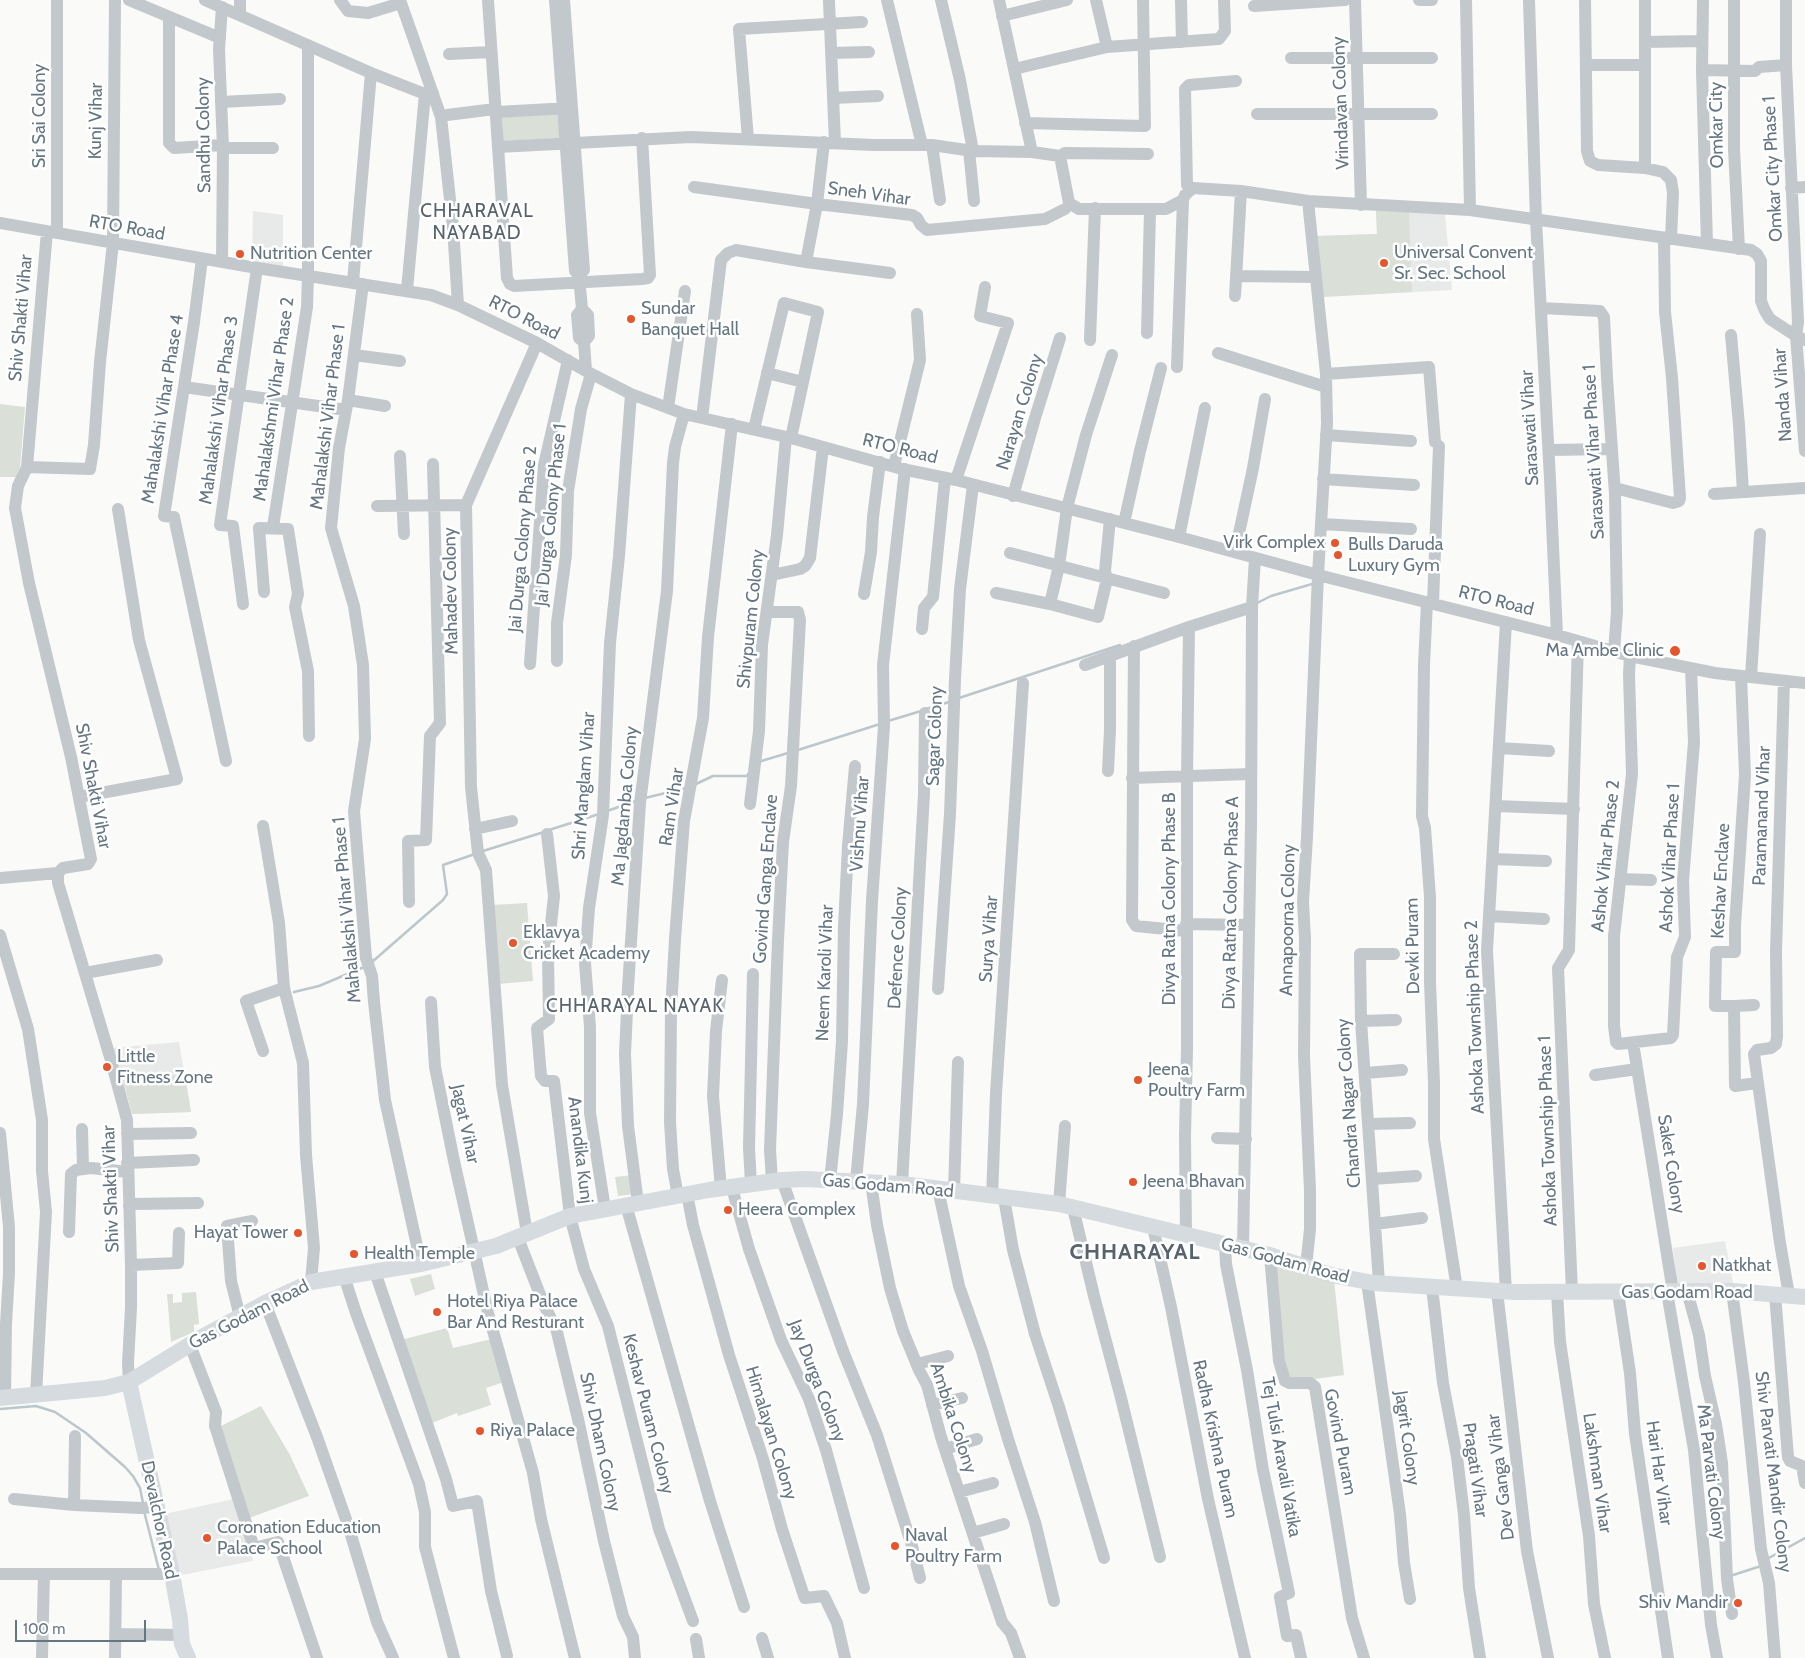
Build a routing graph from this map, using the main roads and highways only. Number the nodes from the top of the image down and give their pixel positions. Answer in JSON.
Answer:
{"nodes":[{"id":1,"x":1790,"y":1295,"type":"edge"},
{"id":2,"x":129,"y":1382,"type":"junction"},
{"id":3,"x":3,"y":1398,"type":"edge"},
{"id":4,"x":188,"y":1658,"type":"edge"}],
"edges":[{"from":1,"to":2,"type":"main road","name":"Gas Godam Road"},
{"from":2,"to":3,"type":"main road","name":"Gas Godam Road"},
{"from":2,"to":4,"type":"main road","name":"Devalchor Road"}]}
